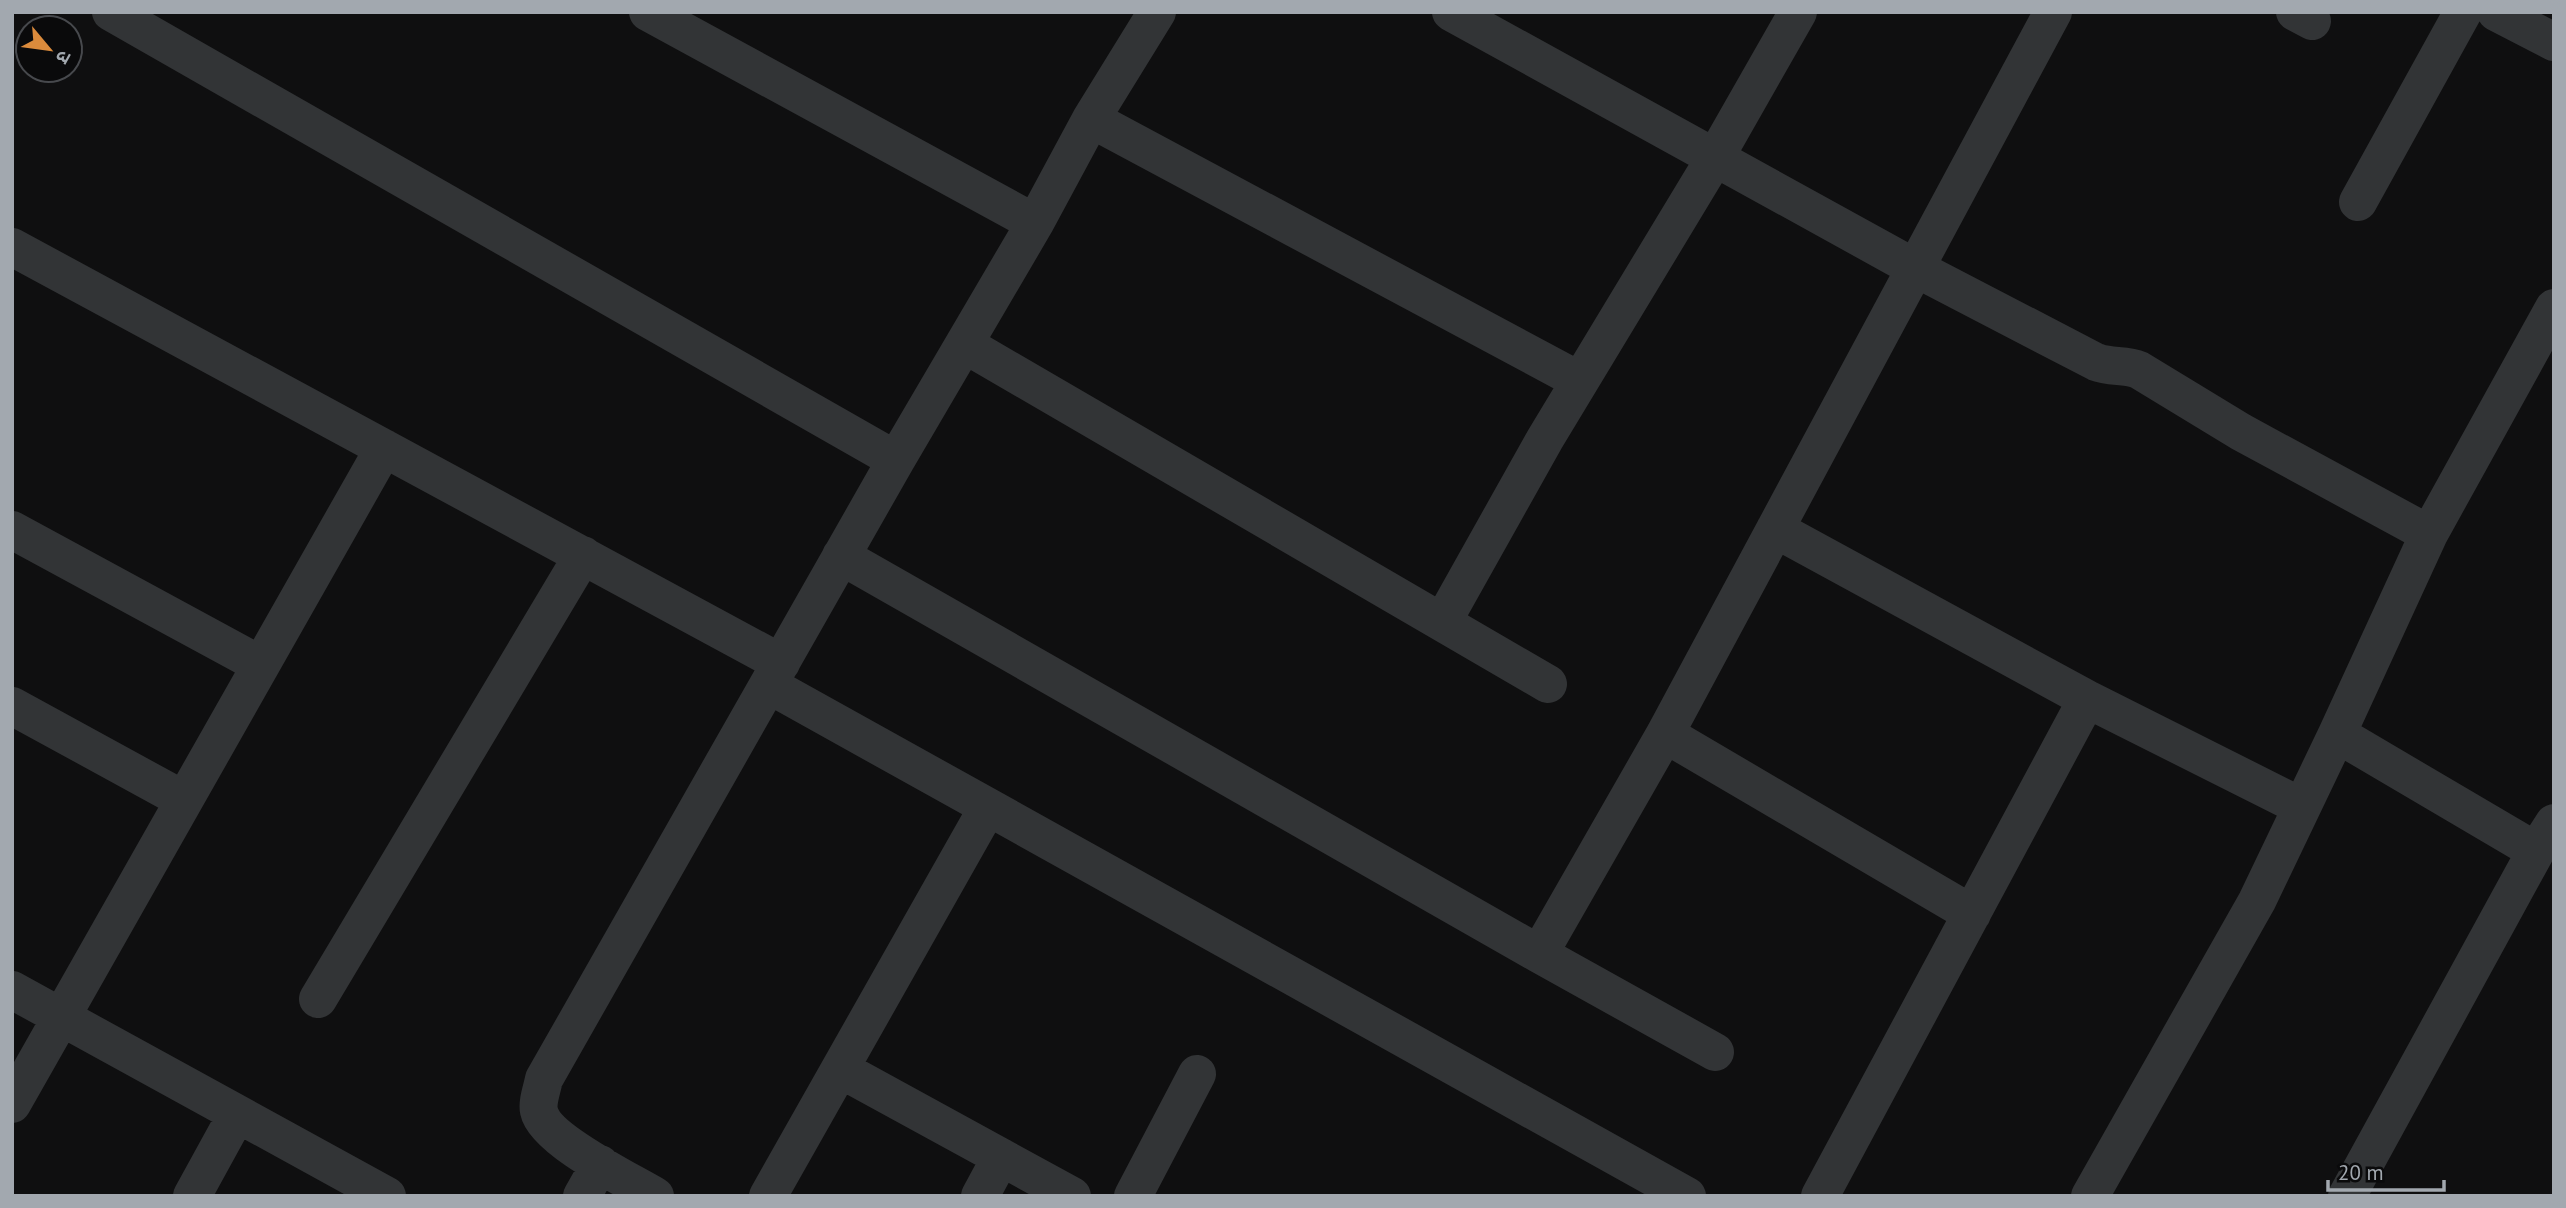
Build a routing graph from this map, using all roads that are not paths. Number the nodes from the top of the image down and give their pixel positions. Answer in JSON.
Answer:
{"nodes":[{"id":1,"x":111,"y":12,"type":"edge"},
{"id":2,"x":648,"y":12,"type":"edge"},
{"id":3,"x":1157,"y":12,"type":"edge"},
{"id":4,"x":1451,"y":12,"type":"edge"},
{"id":5,"x":1798,"y":12,"type":"edge"},
{"id":6,"x":2053,"y":12,"type":"edge"},
{"id":7,"x":2463,"y":12,"type":"edge"},
{"id":8,"x":2496,"y":12,"type":"edge"},
{"id":9,"x":2554,"y":42,"type":"edge"},
{"id":10,"x":1091,"y":120,"type":"junction"},
{"id":11,"x":1716,"y":156,"type":"junction"},
{"id":12,"x":2358,"y":202,"type":"dead end"},
{"id":13,"x":1035,"y":223,"type":"junction"},
{"id":14,"x":12,"y":247,"type":"edge"},
{"id":15,"x":1915,"y":268,"type":"junction"},
{"id":16,"x":2554,"y":308,"type":"edge"},
{"id":17,"x":964,"y":344,"type":"junction"},
{"id":18,"x":1580,"y":381,"type":"junction"},
{"id":19,"x":384,"y":448,"type":"junction"},
{"id":20,"x":896,"y":460,"type":"junction"},
{"id":21,"x":1775,"y":528,"type":"junction"},
{"id":22,"x":12,"y":530,"type":"edge"},
{"id":23,"x":2429,"y":534,"type":"junction"},
{"id":24,"x":583,"y":555,"type":"junction"},
{"id":25,"x":841,"y":556,"type":"junction"},
{"id":26,"x":1443,"y":621,"type":"junction"},
{"id":27,"x":261,"y":665,"type":"junction"},
{"id":28,"x":775,"y":674,"type":"junction"},
{"id":29,"x":1548,"y":684,"type":"dead end"},
{"id":30,"x":2087,"y":699,"type":"junction"},
{"id":31,"x":12,"y":706,"type":"edge"},
{"id":32,"x":1665,"y":734,"type":"junction"},
{"id":33,"x":2337,"y":734,"type":"junction"},
{"id":34,"x":184,"y":800,"type":"junction"},
{"id":35,"x":988,"y":807,"type":"junction"},
{"id":36,"x":2302,"y":807,"type":"junction"},
{"id":37,"x":2545,"y":837,"type":"edge"},
{"id":38,"x":1972,"y":914,"type":"junction"},
{"id":39,"x":1539,"y":954,"type":"junction"},
{"id":40,"x":12,"y":990,"type":"edge"},
{"id":41,"x":318,"y":999,"type":"dead end"},
{"id":42,"x":61,"y":1018,"type":"junction"},
{"id":43,"x":1715,"y":1052,"type":"dead end"},
{"id":44,"x":839,"y":1069,"type":"junction"},
{"id":45,"x":1197,"y":1074,"type":"dead end"},
{"id":46,"x":12,"y":1104,"type":"edge"},
{"id":47,"x":237,"y":1114,"type":"junction"},
{"id":48,"x":1001,"y":1157,"type":"junction"},
{"id":49,"x":591,"y":1180,"type":"edge"},
{"id":50,"x":367,"y":1191,"type":"edge"},
{"id":51,"x":191,"y":1196,"type":"edge"},
{"id":52,"x":655,"y":1196,"type":"edge"},
{"id":53,"x":768,"y":1196,"type":"edge"},
{"id":54,"x":980,"y":1196,"type":"edge"},
{"id":55,"x":1072,"y":1196,"type":"edge"},
{"id":56,"x":1133,"y":1196,"type":"edge"},
{"id":57,"x":1687,"y":1196,"type":"edge"},
{"id":58,"x":1820,"y":1196,"type":"edge"},
{"id":59,"x":2090,"y":1196,"type":"edge"},
{"id":60,"x":2347,"y":1196,"type":"edge"}],
"edges":[{"from":1,"to":20,"type":"street"},
{"from":2,"to":13,"type":"street"},
{"from":3,"to":10,"type":"street"},
{"from":4,"to":11,"type":"street"},
{"from":5,"to":11,"type":"street"},
{"from":6,"to":15,"type":"street"},
{"from":7,"to":12,"type":"street"},
{"from":8,"to":9,"type":"street"},
{"from":10,"to":13,"type":"street"},
{"from":10,"to":18,"type":"street"},
{"from":11,"to":15,"type":"street"},
{"from":11,"to":18,"type":"street"},
{"from":13,"to":17,"type":"street"},
{"from":14,"to":19,"type":"street"},
{"from":15,"to":21,"type":"street"},
{"from":15,"to":23,"type":"street"},
{"from":16,"to":23,"type":"street"},
{"from":17,"to":20,"type":"street"},
{"from":17,"to":26,"type":"street"},
{"from":18,"to":26,"type":"street"},
{"from":19,"to":24,"type":"street"},
{"from":19,"to":27,"type":"street"},
{"from":20,"to":25,"type":"street"},
{"from":21,"to":30,"type":"street"},
{"from":21,"to":32,"type":"street"},
{"from":22,"to":27,"type":"street"},
{"from":23,"to":33,"type":"street"},
{"from":24,"to":28,"type":"street"},
{"from":24,"to":41,"type":"street"},
{"from":25,"to":28,"type":"street"},
{"from":25,"to":39,"type":"street"},
{"from":26,"to":29,"type":"street"},
{"from":27,"to":34,"type":"street"},
{"from":28,"to":35,"type":"street"},
{"from":28,"to":49,"type":"street"},
{"from":30,"to":36,"type":"street"},
{"from":30,"to":38,"type":"street"},
{"from":31,"to":34,"type":"street"},
{"from":32,"to":38,"type":"street"},
{"from":32,"to":39,"type":"street"},
{"from":33,"to":36,"type":"street"},
{"from":33,"to":37,"type":"street"},
{"from":34,"to":42,"type":"street"},
{"from":35,"to":44,"type":"street"},
{"from":35,"to":57,"type":"street"},
{"from":36,"to":59,"type":"street"},
{"from":37,"to":60,"type":"street"},
{"from":38,"to":58,"type":"street"},
{"from":39,"to":43,"type":"street"},
{"from":40,"to":42,"type":"street"},
{"from":42,"to":46,"type":"street"},
{"from":42,"to":47,"type":"street"},
{"from":44,"to":48,"type":"street"},
{"from":44,"to":53,"type":"street"},
{"from":45,"to":56,"type":"street"},
{"from":47,"to":50,"type":"street"},
{"from":47,"to":51,"type":"street"},
{"from":48,"to":54,"type":"street"},
{"from":48,"to":55,"type":"street"},
{"from":49,"to":52,"type":"street"}]}
